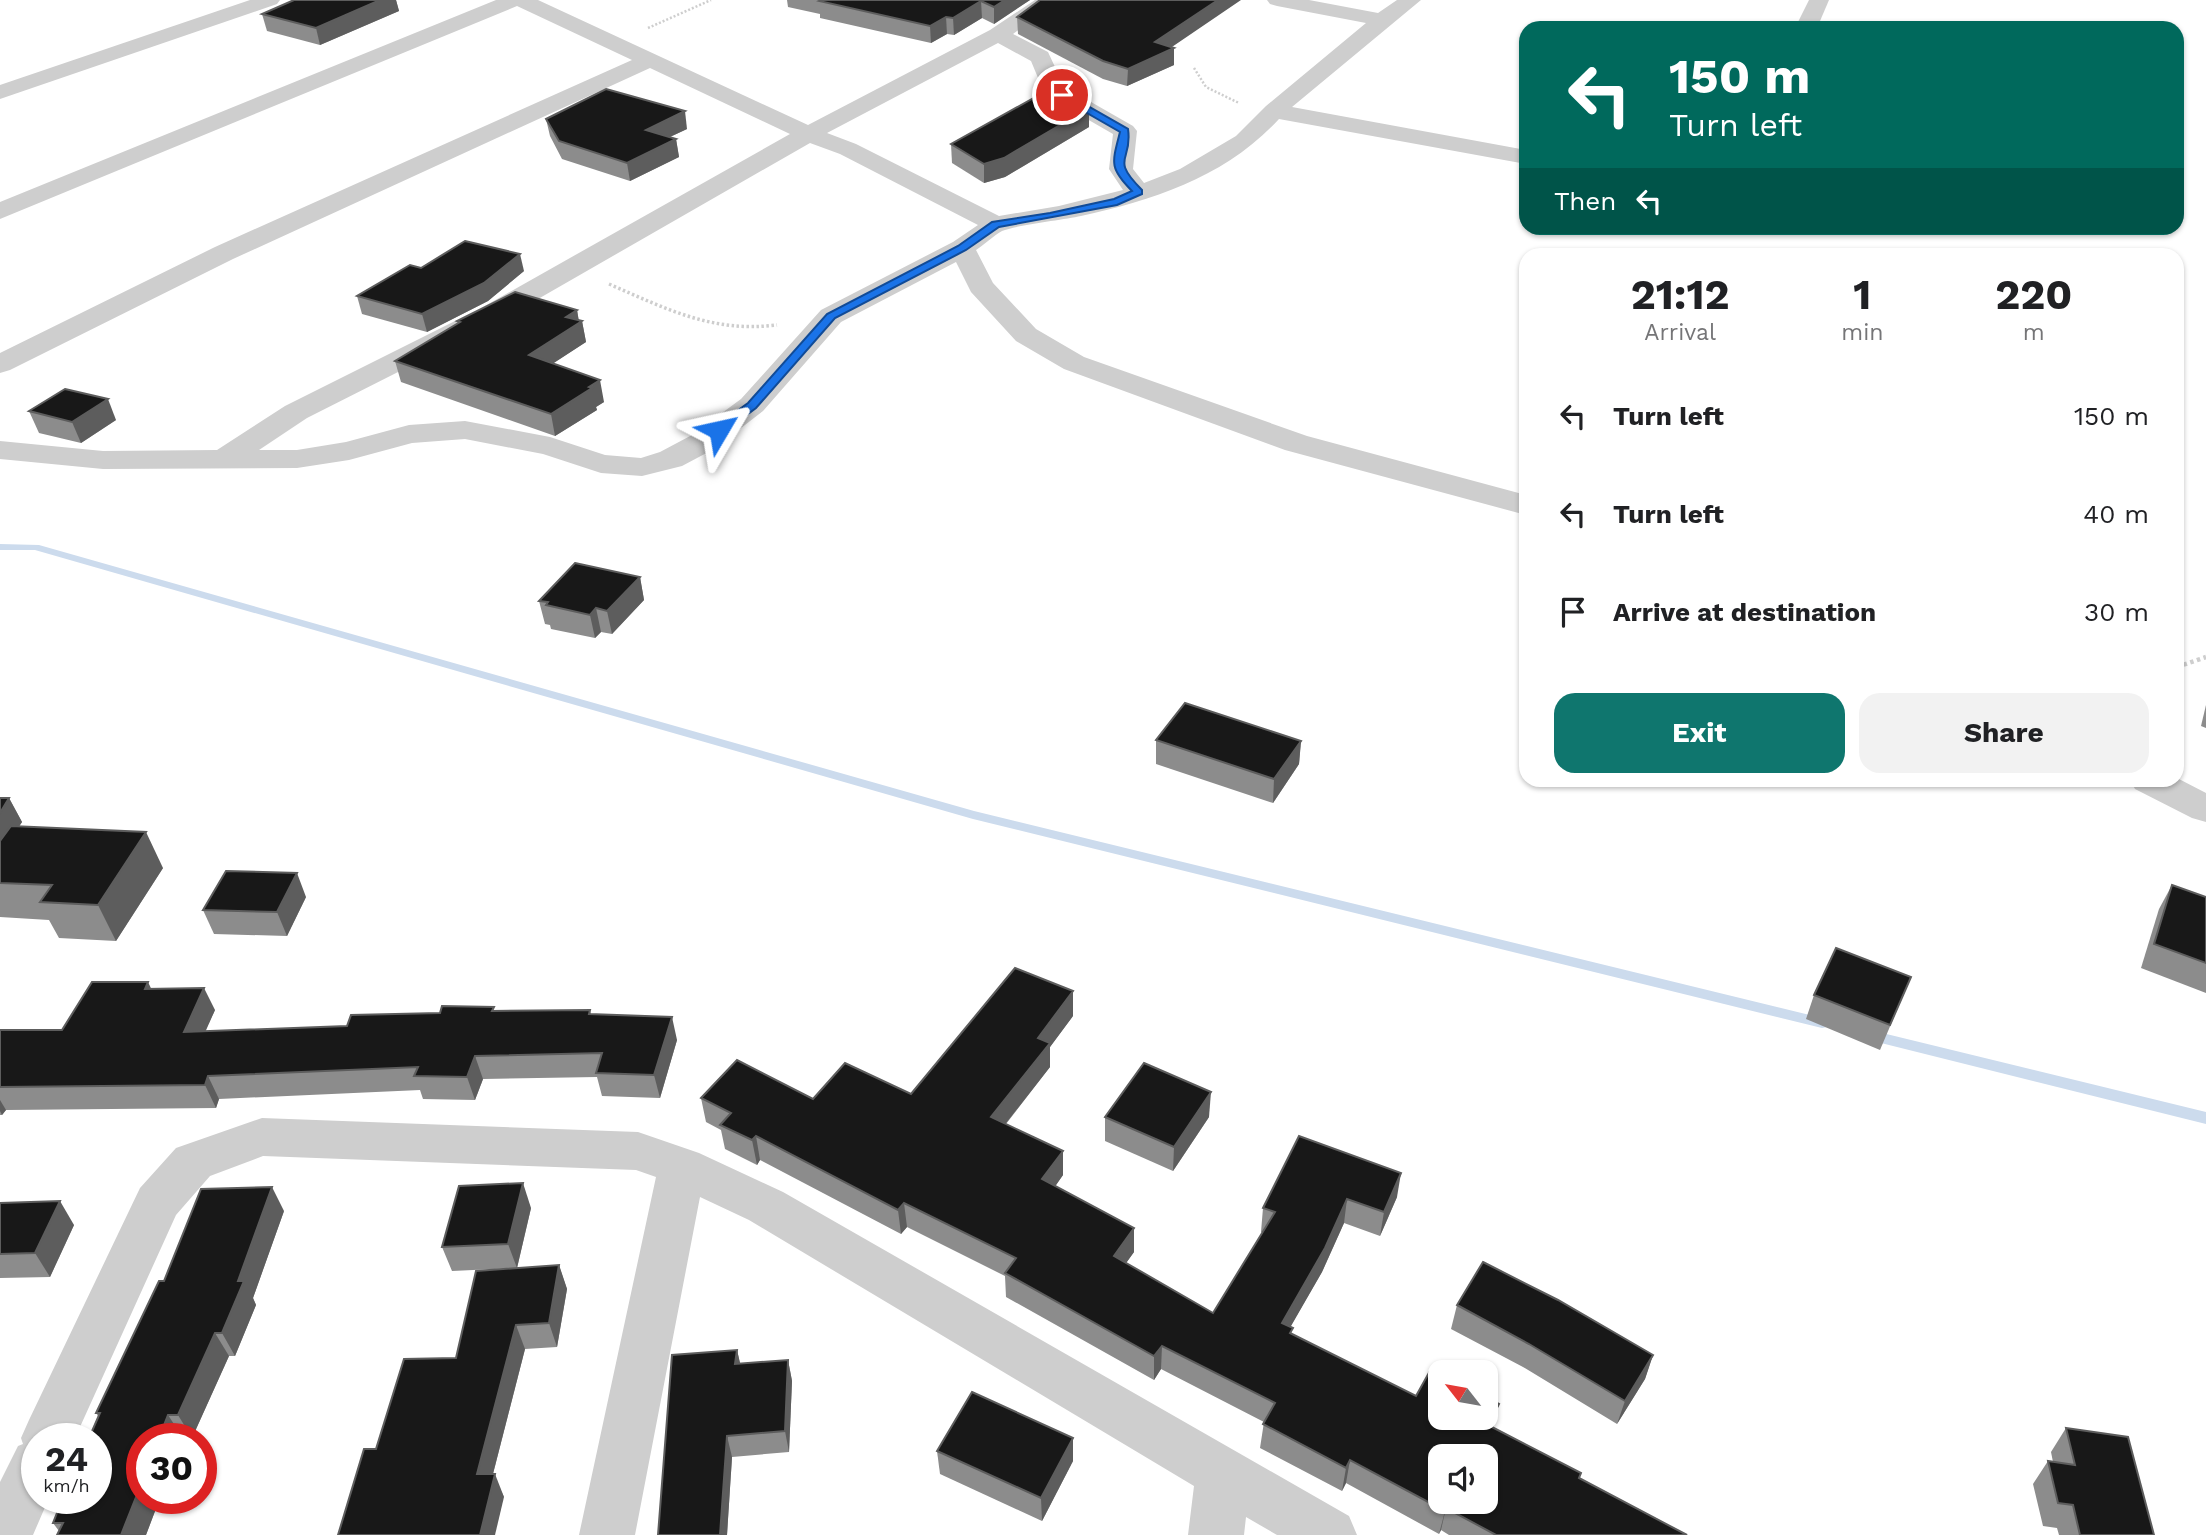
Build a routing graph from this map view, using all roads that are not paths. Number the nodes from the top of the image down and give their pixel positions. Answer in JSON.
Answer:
{"nodes":[{"id":1,"x":270,"y":0,"type":"edge"},
{"id":2,"x":514,"y":0,"type":"edge"},
{"id":3,"x":521,"y":0,"type":"edge"},
{"id":4,"x":1049,"y":0,"type":"edge"},
{"id":5,"x":1277,"y":0,"type":"edge"},
{"id":6,"x":1411,"y":0,"type":"edge"},
{"id":7,"x":1819,"y":0,"type":"edge"},
{"id":8,"x":1382,"y":20,"type":"junction"},
{"id":9,"x":1809,"y":21,"type":"edge"},
{"id":10,"x":998,"y":35,"type":"junction"},
{"id":11,"x":650,"y":60,"type":"junction"},
{"id":12,"x":0,"y":92,"type":"edge"},
{"id":13,"x":1274,"y":111,"type":"junction"},
{"id":14,"x":808,"y":134,"type":"junction"},
{"id":15,"x":1519,"y":156,"type":"edge"},
{"id":16,"x":1138,"y":192,"type":"junction"},
{"id":17,"x":0,"y":211,"type":"edge"},
{"id":18,"x":996,"y":225,"type":"junction"},
{"id":19,"x":962,"y":248,"type":"junction"},
{"id":20,"x":0,"y":364,"type":"edge"},
{"id":21,"x":0,"y":450,"type":"edge"},
{"id":22,"x":221,"y":461,"type":"junction"},
{"id":23,"x":1519,"y":503,"type":"edge"},
{"id":24,"x":2163,"y":787,"type":"edge"},
{"id":25,"x":2206,"y":809,"type":"edge"},
{"id":26,"x":682,"y":1167,"type":"junction"},
{"id":27,"x":55,"y":1423,"type":"edge"},
{"id":28,"x":1223,"y":1475,"type":"junction"},
{"id":29,"x":21,"y":1498,"type":"edge"},
{"id":30,"x":4,"y":1535,"type":"edge"},
{"id":31,"x":607,"y":1535,"type":"edge"},
{"id":32,"x":1216,"y":1535,"type":"edge"},
{"id":33,"x":1329,"y":1535,"type":"edge"}],
"edges":[{"from":1,"to":12,"type":"street"},
{"from":2,"to":17,"type":"street"},
{"from":3,"to":11,"type":"street"},
{"from":4,"to":10,"type":"street"},
{"from":5,"to":8,"type":"street"},
{"from":6,"to":8,"type":"street"},
{"from":7,"to":9,"type":"street"},
{"from":8,"to":13,"type":"street"},
{"from":10,"to":14,"type":"street"},
{"from":10,"to":16,"type":"street"},
{"from":11,"to":14,"type":"street"},
{"from":11,"to":20,"type":"street"},
{"from":13,"to":15,"type":"street"},
{"from":13,"to":16,"type":"street"},
{"from":14,"to":18,"type":"street"},
{"from":14,"to":22,"type":"street"},
{"from":16,"to":18,"type":"street"},
{"from":18,"to":19,"type":"street"},
{"from":19,"to":22,"type":"street"},
{"from":19,"to":23,"type":"street"},
{"from":21,"to":22,"type":"street"},
{"from":24,"to":25,"type":"street"},
{"from":26,"to":27,"type":"street"},
{"from":26,"to":28,"type":"street"},
{"from":26,"to":31,"type":"street"},
{"from":28,"to":32,"type":"street"},
{"from":28,"to":33,"type":"street"},
{"from":29,"to":30,"type":"street"}]}
